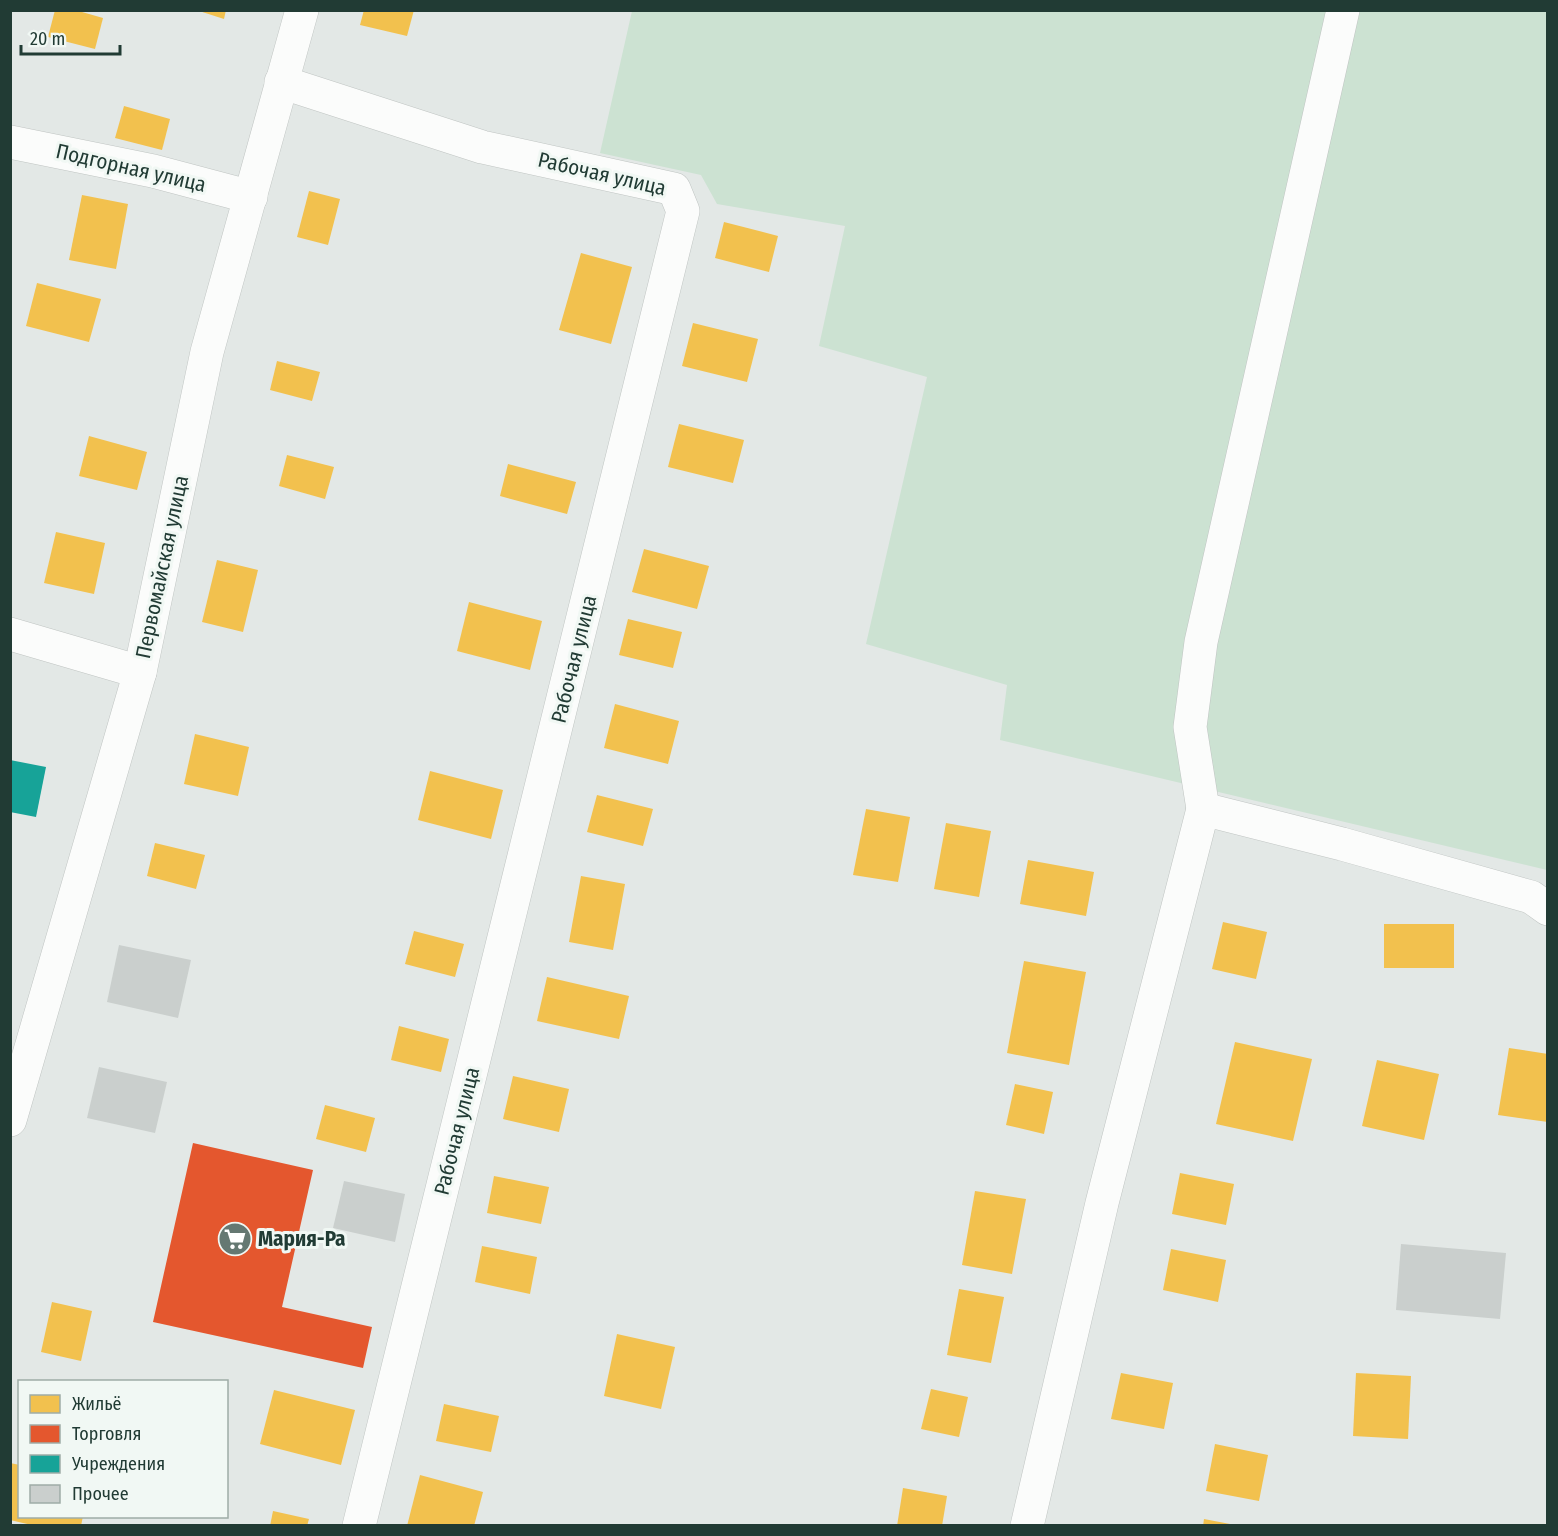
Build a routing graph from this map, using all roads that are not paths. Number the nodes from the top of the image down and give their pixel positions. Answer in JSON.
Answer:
{"nodes":[{"id":1,"x":302,"y":10,"type":"edge"},
{"id":2,"x":1342,"y":10,"type":"edge"},
{"id":3,"x":281,"y":82,"type":"junction"},
{"id":4,"x":10,"y":141,"type":"edge"},
{"id":5,"x":250,"y":196,"type":"junction"},
{"id":6,"x":10,"y":634,"type":"edge"},
{"id":7,"x":140,"y":672,"type":"junction"},
{"id":8,"x":1203,"y":808,"type":"junction"},
{"id":9,"x":1548,"y":909,"type":"edge"},
{"id":10,"x":10,"y":1120,"type":"edge"},
{"id":11,"x":358,"y":1526,"type":"edge"},
{"id":12,"x":1027,"y":1526,"type":"edge"}],
"edges":[{"from":1,"to":3,"type":"street","name":"Первомайская улица"},
{"from":2,"to":8,"type":"street"},
{"from":3,"to":5,"type":"street","name":"Первомайская улица"},
{"from":3,"to":11,"type":"street","name":"Рабочая улица"},
{"from":4,"to":5,"type":"street","name":"Подгорная улица"},
{"from":5,"to":7,"type":"street","name":"Первомайская улица"},
{"from":6,"to":7,"type":"street"},
{"from":7,"to":10,"type":"street","name":"Первомайская улица"},
{"from":8,"to":9,"type":"street"},
{"from":8,"to":12,"type":"street"}]}
